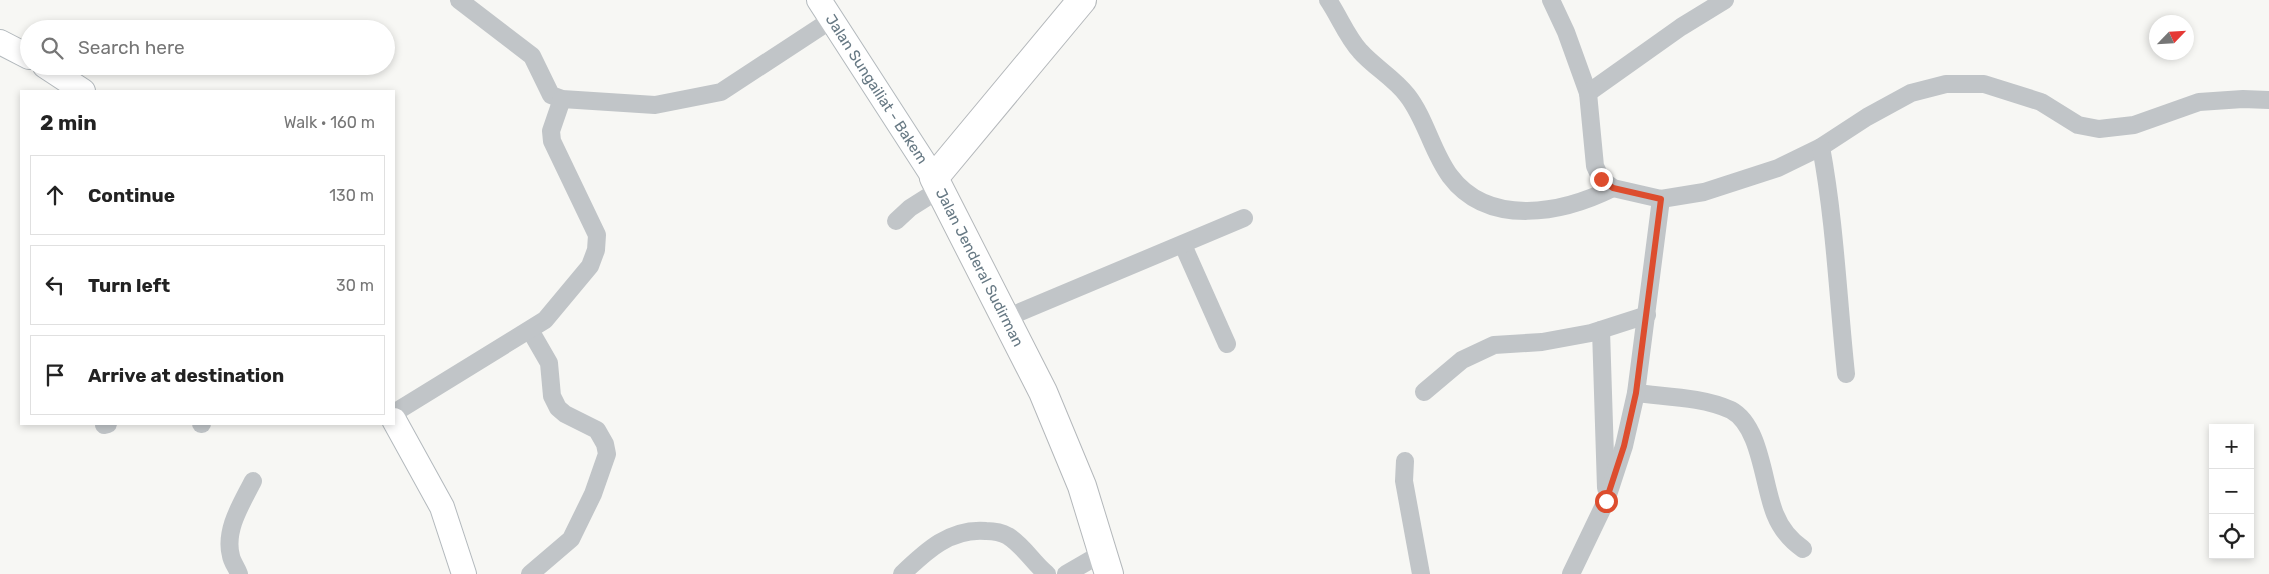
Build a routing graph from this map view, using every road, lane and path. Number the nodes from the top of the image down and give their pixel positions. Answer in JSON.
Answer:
{"nodes":[{"id":1,"x":459,"y":0,"type":"edge"},
{"id":2,"x":1082,"y":0,"type":"edge"},
{"id":3,"x":1328,"y":0,"type":"edge"},
{"id":4,"x":1551,"y":0,"type":"edge"},
{"id":5,"x":1725,"y":0,"type":"edge"},
{"id":6,"x":825,"y":10,"type":"edge"},
{"id":7,"x":0,"y":42,"type":"edge"},
{"id":8,"x":20,"y":52,"type":"edge"},
{"id":9,"x":59,"y":75,"type":"edge"},
{"id":10,"x":81,"y":90,"type":"edge"},
{"id":11,"x":1588,"y":93,"type":"junction"},
{"id":12,"x":562,"y":99,"type":"junction"},
{"id":13,"x":2269,"y":100,"type":"edge"},
{"id":14,"x":1821,"y":147,"type":"junction"},
{"id":15,"x":937,"y":183,"type":"junction"},
{"id":16,"x":1613,"y":188,"type":"junction"},
{"id":17,"x":1661,"y":199,"type":"junction"},
{"id":18,"x":1244,"y":218,"type":"dead end"},
{"id":19,"x":896,"y":221,"type":"dead end"},
{"id":20,"x":1183,"y":246,"type":"junction"},
{"id":21,"x":1647,"y":315,"type":"junction"},
{"id":22,"x":1006,"y":318,"type":"junction"},
{"id":23,"x":530,"y":330,"type":"junction"},
{"id":24,"x":1601,"y":330,"type":"junction"},
{"id":25,"x":1227,"y":344,"type":"dead end"},
{"id":26,"x":1846,"y":374,"type":"dead end"},
{"id":27,"x":1424,"y":392,"type":"dead end"},
{"id":28,"x":1636,"y":393,"type":"junction"},
{"id":29,"x":395,"y":412,"type":"edge"},
{"id":30,"x":395,"y":422,"type":"edge"},
{"id":31,"x":1405,"y":461,"type":"dead end"},
{"id":32,"x":253,"y":481,"type":"dead end"},
{"id":33,"x":1606,"y":501,"type":"junction"},
{"id":34,"x":1803,"y":549,"type":"dead end"},
{"id":35,"x":1107,"y":563,"type":"edge"},
{"id":36,"x":239,"y":574,"type":"edge"},
{"id":37,"x":464,"y":574,"type":"edge"},
{"id":38,"x":530,"y":574,"type":"edge"},
{"id":39,"x":902,"y":574,"type":"edge"},
{"id":40,"x":1047,"y":574,"type":"edge"},
{"id":41,"x":1066,"y":574,"type":"edge"},
{"id":42,"x":1421,"y":574,"type":"edge"},
{"id":43,"x":1572,"y":574,"type":"edge"}],
"edges":[{"from":1,"to":12,"type":"street"},
{"from":2,"to":15,"type":"highway","name":"Jalan Jenderal Sudirman"},
{"from":3,"to":16,"type":"street"},
{"from":4,"to":11,"type":"street"},
{"from":5,"to":11,"type":"street"},
{"from":6,"to":12,"type":"street"},
{"from":6,"to":15,"type":"main road","name":"Jalan Sungailiat - Bakem"},
{"from":7,"to":8,"type":"main road"},
{"from":9,"to":10,"type":"main road"},
{"from":11,"to":16,"type":"street"},
{"from":12,"to":23,"type":"street"},
{"from":13,"to":14,"type":"street"},
{"from":14,"to":17,"type":"street"},
{"from":14,"to":26,"type":"street"},
{"from":15,"to":19,"type":"street"},
{"from":15,"to":22,"type":"highway","name":"Jalan Jenderal Sudirman"},
{"from":16,"to":17,"type":"street"},
{"from":17,"to":21,"type":"street"},
{"from":18,"to":20,"type":"street"},
{"from":20,"to":22,"type":"street"},
{"from":20,"to":25,"type":"street"},
{"from":21,"to":24,"type":"street"},
{"from":21,"to":28,"type":"street"},
{"from":22,"to":35,"type":"highway","name":"Jalan Jenderal Sudirman"},
{"from":23,"to":29,"type":"street"},
{"from":23,"to":38,"type":"street"},
{"from":24,"to":27,"type":"street"},
{"from":24,"to":33,"type":"street"},
{"from":28,"to":33,"type":"street"},
{"from":28,"to":34,"type":"street"},
{"from":30,"to":37,"type":"main road"},
{"from":31,"to":42,"type":"street"},
{"from":32,"to":36,"type":"street"},
{"from":33,"to":43,"type":"street"},
{"from":35,"to":41,"type":"street"},
{"from":39,"to":40,"type":"street"}]}
